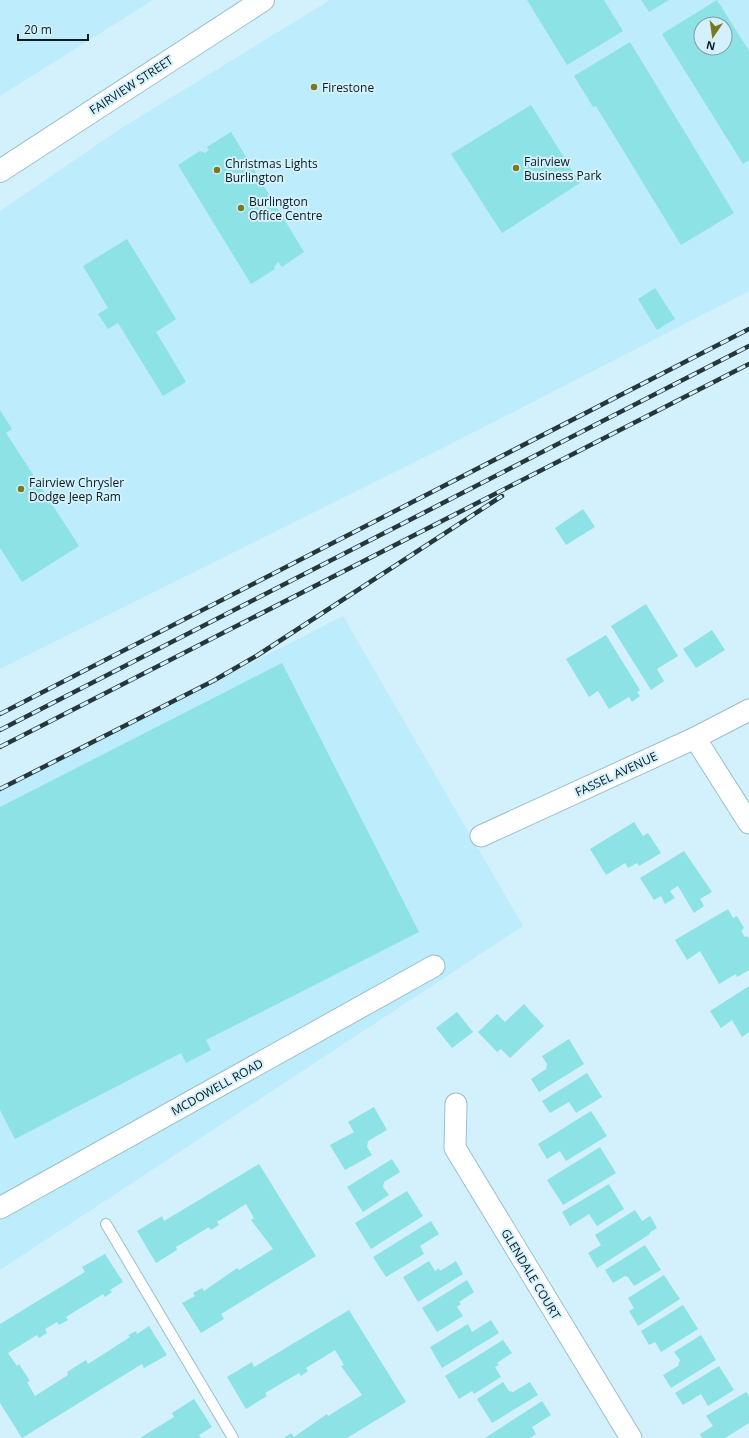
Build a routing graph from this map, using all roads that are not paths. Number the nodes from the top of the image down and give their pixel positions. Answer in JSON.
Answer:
{"nodes":[{"id":1,"x":263,"y":0,"type":"edge"},
{"id":2,"x":0,"y":171,"type":"edge"},
{"id":3,"x":749,"y":710,"type":"edge"},
{"id":4,"x":695,"y":738,"type":"junction"},
{"id":5,"x":749,"y":823,"type":"edge"},
{"id":6,"x":481,"y":836,"type":"dead end"},
{"id":7,"x":434,"y":966,"type":"dead end"},
{"id":8,"x":456,"y":1104,"type":"dead end"},
{"id":9,"x":0,"y":1208,"type":"edge"},
{"id":10,"x":106,"y":1224,"type":"dead end"},
{"id":11,"x":233,"y":1438,"type":"edge"},
{"id":12,"x":631,"y":1438,"type":"edge"}],
"edges":[{"from":1,"to":2,"type":"main road","name":"FAIRVIEW STREET"},
{"from":3,"to":4,"type":"street","name":"FASSEL AVENUE"},
{"from":4,"to":5,"type":"street"},
{"from":4,"to":6,"type":"street","name":"FASSEL AVENUE"},
{"from":7,"to":9,"type":"street","name":"MCDOWELL ROAD"},
{"from":8,"to":12,"type":"street","name":"GLENDALE COURT"},
{"from":10,"to":11,"type":"lane"}]}
